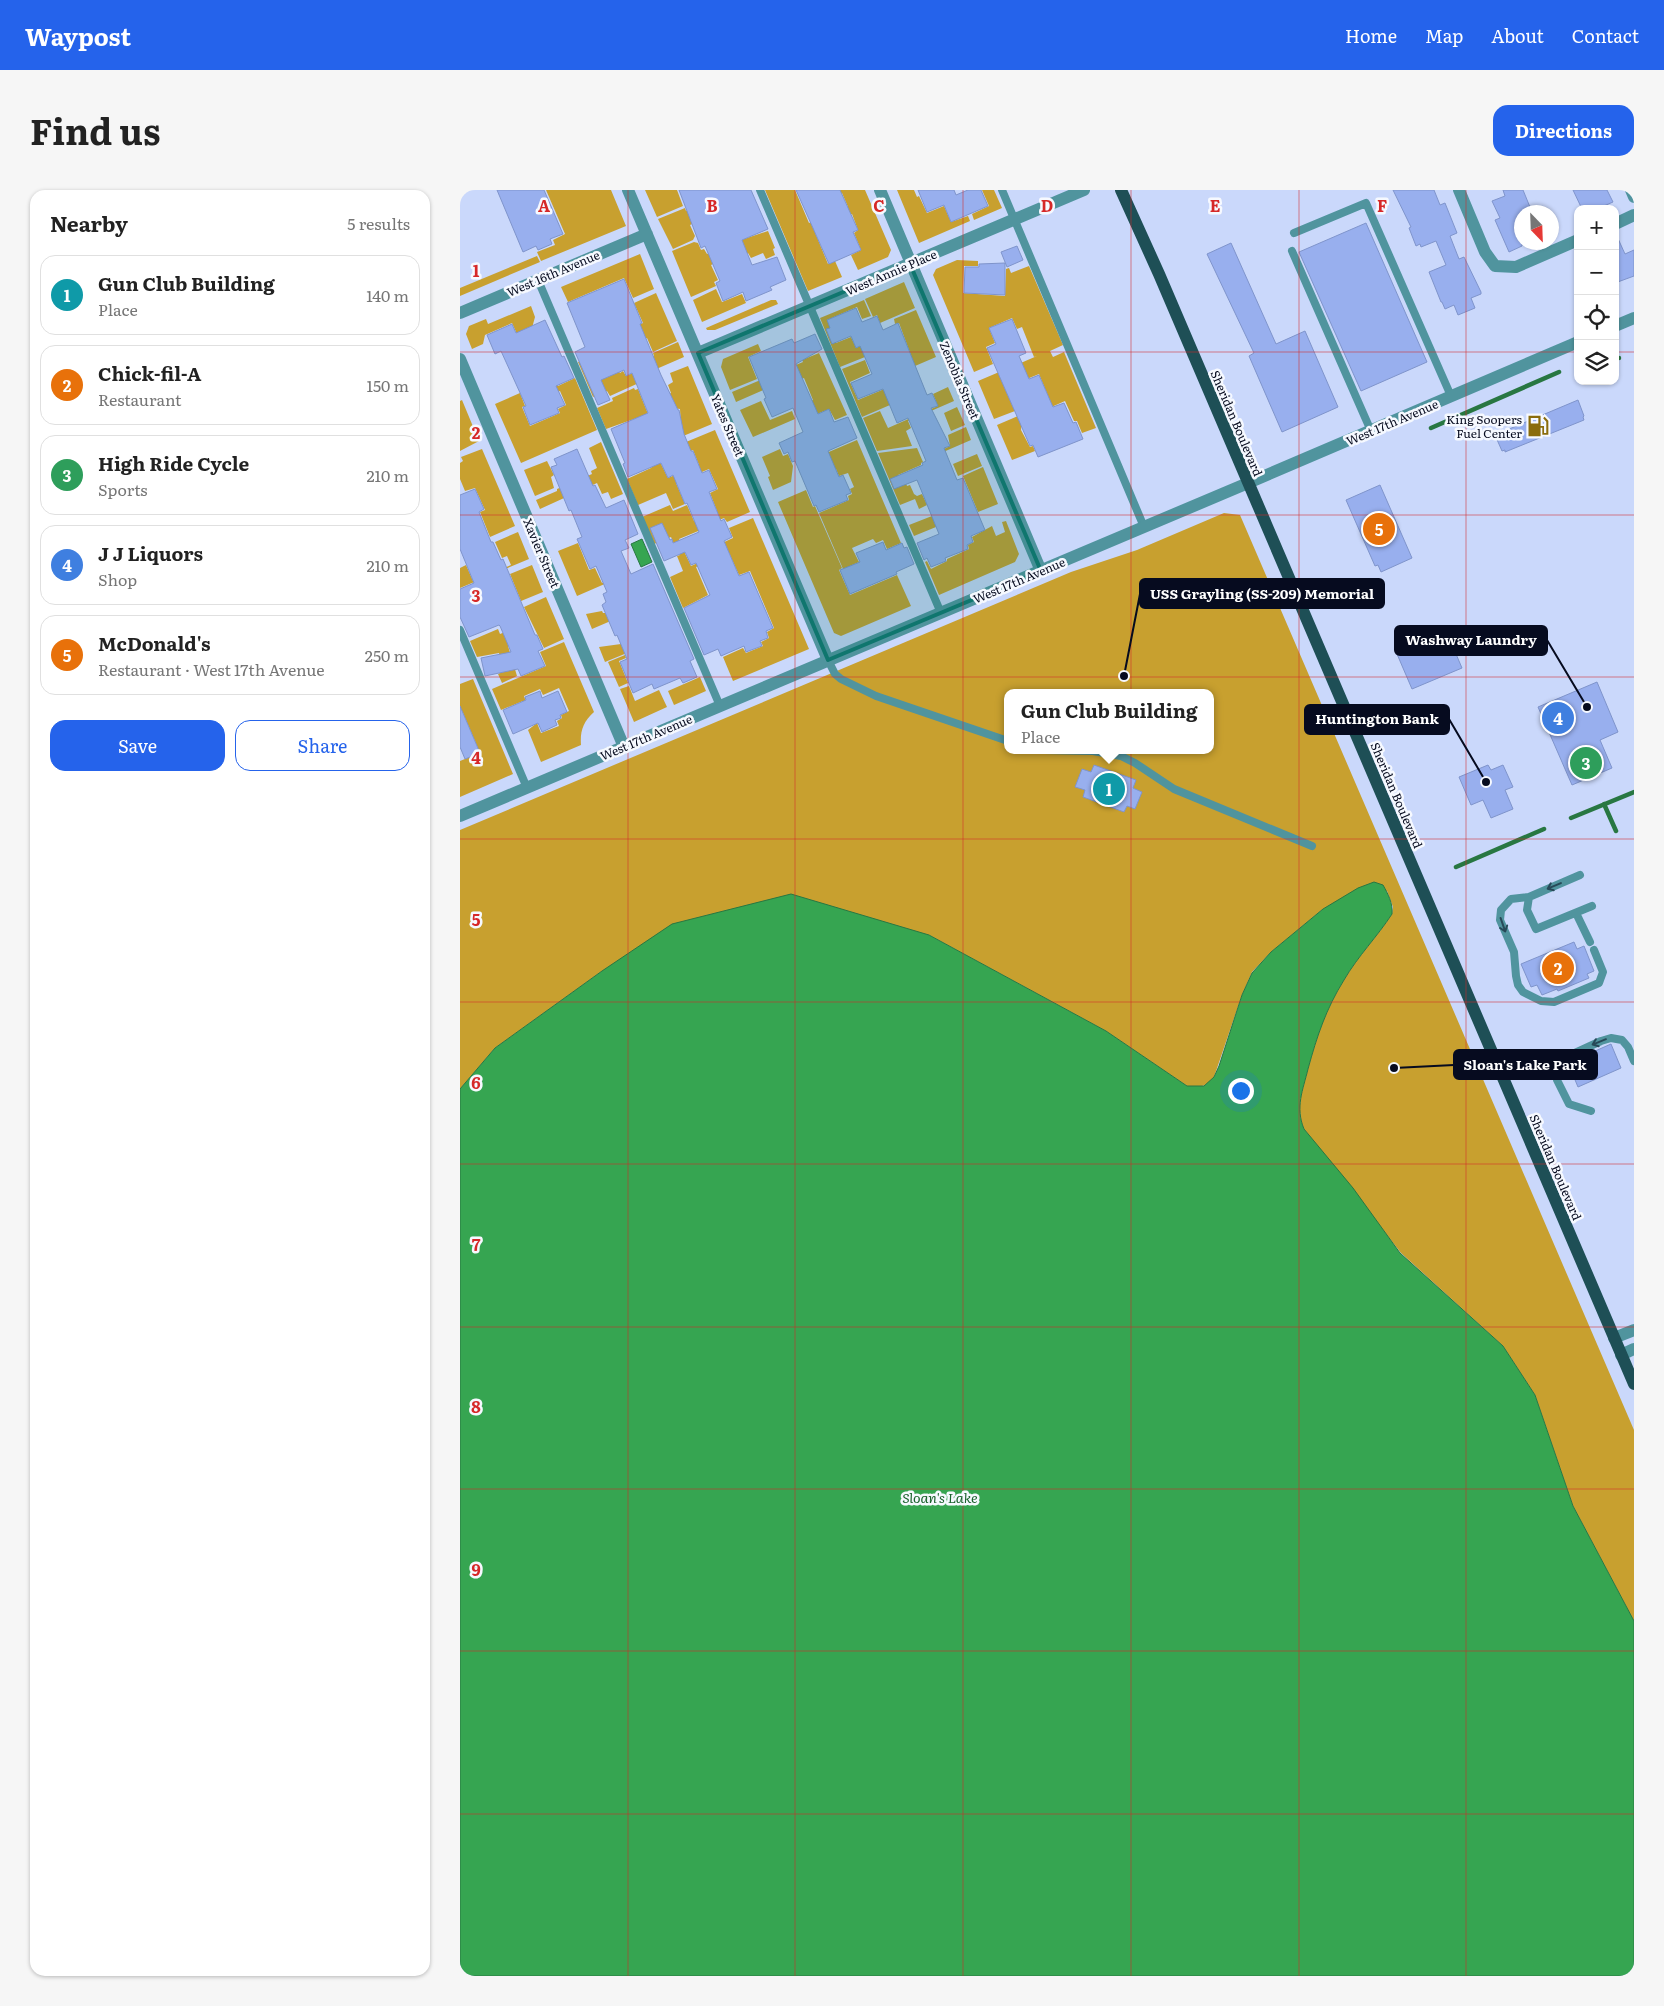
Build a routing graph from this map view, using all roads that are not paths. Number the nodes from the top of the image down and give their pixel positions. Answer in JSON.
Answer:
{"nodes":[{"id":1,"x":628,"y":190,"type":"edge"},
{"id":2,"x":760,"y":190,"type":"edge"},
{"id":3,"x":880,"y":190,"type":"edge"},
{"id":4,"x":1002,"y":190,"type":"edge"},
{"id":5,"x":1084,"y":190,"type":"edge"},
{"id":6,"x":1121,"y":190,"type":"edge"},
{"id":7,"x":1459,"y":190,"type":"edge"},
{"id":8,"x":1631,"y":190,"type":"edge"},
{"id":9,"x":1634,"y":197,"type":"edge"},
{"id":10,"x":1634,"y":215,"type":"edge"},
{"id":11,"x":1014,"y":219,"type":"junction"},
{"id":12,"x":1619,"y":222,"type":"edge"},
{"id":13,"x":1294,"y":233,"type":"dead end"},
{"id":14,"x":647,"y":234,"type":"junction"},
{"id":15,"x":1574,"y":242,"type":"edge"},
{"id":16,"x":1292,"y":251,"type":"dead end"},
{"id":17,"x":910,"y":264,"type":"junction"},
{"id":18,"x":538,"y":280,"type":"junction"},
{"id":19,"x":810,"y":306,"type":"junction"},
{"id":20,"x":460,"y":313,"type":"edge"},
{"id":21,"x":1634,"y":318,"type":"edge"},
{"id":22,"x":1619,"y":324,"type":"edge"},
{"id":23,"x":1574,"y":344,"type":"edge"},
{"id":24,"x":698,"y":353,"type":"junction"},
{"id":25,"x":460,"y":359,"type":"edge"},
{"id":26,"x":1451,"y":396,"type":"junction"},
{"id":27,"x":1371,"y":431,"type":"junction"},
{"id":28,"x":1248,"y":483,"type":"junction"},
{"id":29,"x":1144,"y":527,"type":"junction"},
{"id":30,"x":1041,"y":571,"type":"junction"},
{"id":31,"x":941,"y":613,"type":"junction"},
{"id":32,"x":460,"y":630,"type":"edge"},
{"id":33,"x":828,"y":660,"type":"junction"},
{"id":34,"x":720,"y":706,"type":"junction"},
{"id":35,"x":1004,"y":739,"type":"edge"},
{"id":36,"x":624,"y":747,"type":"junction"},
{"id":37,"x":1110,"y":754,"type":"edge"},
{"id":38,"x":527,"y":788,"type":"junction"},
{"id":39,"x":460,"y":816,"type":"edge"},
{"id":40,"x":1312,"y":846,"type":"dead end"},
{"id":41,"x":1580,"y":876,"type":"dead end"},
{"id":42,"x":1529,"y":897,"type":"junction"},
{"id":43,"x":1592,"y":906,"type":"dead end"},
{"id":44,"x":1576,"y":913,"type":"junction"},
{"id":45,"x":1590,"y":942,"type":"dead end"},
{"id":46,"x":1594,"y":950,"type":"dead end"},
{"id":47,"x":1634,"y":1061,"type":"edge"},
{"id":48,"x":1592,"y":1111,"type":"dead end"},
{"id":49,"x":1634,"y":1330,"type":"edge"},
{"id":50,"x":1614,"y":1338,"type":"junction"},
{"id":51,"x":1634,"y":1349,"type":"edge"},
{"id":52,"x":1621,"y":1354,"type":"junction"},
{"id":53,"x":1634,"y":1384,"type":"edge"}],
"edges":[{"from":1,"to":14,"type":"street","name":"Yates Street"},
{"from":2,"to":19,"type":"lane"},
{"from":3,"to":17,"type":"street","name":"Zenobia Street"},
{"from":4,"to":11,"type":"lane"},
{"from":5,"to":11,"type":"street","name":"West Annie Place"},
{"from":6,"to":28,"type":"main road","name":"Sheridan Boulevard"},
{"from":7,"to":15,"type":"street"},
{"from":8,"to":9,"type":"street"},
{"from":10,"to":12,"type":"street"},
{"from":11,"to":17,"type":"street","name":"West Annie Place"},
{"from":11,"to":29,"type":"lane"},
{"from":13,"to":26,"type":"lane"},
{"from":14,"to":18,"type":"street","name":"West 16th Avenue"},
{"from":14,"to":24,"type":"street","name":"Yates Street"},
{"from":16,"to":27,"type":"lane"},
{"from":17,"to":19,"type":"street","name":"West Annie Place"},
{"from":17,"to":30,"type":"street","name":"Zenobia Street"},
{"from":18,"to":20,"type":"street","name":"West 16th Avenue"},
{"from":18,"to":34,"type":"lane"},
{"from":19,"to":24,"type":"street","name":"West Annie Place"},
{"from":19,"to":31,"type":"lane"},
{"from":21,"to":22,"type":"street"},
{"from":23,"to":26,"type":"street","name":"West 17th Avenue"},
{"from":24,"to":33,"type":"street","name":"Yates Street"},
{"from":25,"to":36,"type":"street","name":"Xavier Street"},
{"from":26,"to":27,"type":"street","name":"West 17th Avenue"},
{"from":27,"to":28,"type":"street","name":"West 17th Avenue"},
{"from":28,"to":29,"type":"street","name":"West 17th Avenue"},
{"from":28,"to":50,"type":"main road","name":"Sheridan Boulevard"},
{"from":29,"to":30,"type":"street","name":"West 17th Avenue"},
{"from":30,"to":31,"type":"street","name":"West 17th Avenue"},
{"from":31,"to":33,"type":"street","name":"West 17th Avenue"},
{"from":32,"to":38,"type":"lane"},
{"from":33,"to":34,"type":"street","name":"West 17th Avenue"},
{"from":33,"to":35,"type":"lane"},
{"from":34,"to":36,"type":"street","name":"West 17th Avenue"},
{"from":36,"to":38,"type":"street","name":"West 17th Avenue"},
{"from":37,"to":40,"type":"lane"},
{"from":38,"to":39,"type":"street","name":"West 17th Avenue"},
{"from":41,"to":42,"type":"lane","one_way":true},
{"from":42,"to":44,"type":"lane"},
{"from":42,"to":46,"type":"lane","one_way":true},
{"from":43,"to":44,"type":"lane"},
{"from":44,"to":45,"type":"lane"},
{"from":47,"to":48,"type":"lane","one_way":true},
{"from":49,"to":50,"type":"street"},
{"from":50,"to":52,"type":"main road","name":"Sheridan Boulevard"},
{"from":51,"to":52,"type":"street"},
{"from":52,"to":53,"type":"main road","name":"Sheridan Boulevard"}]}
